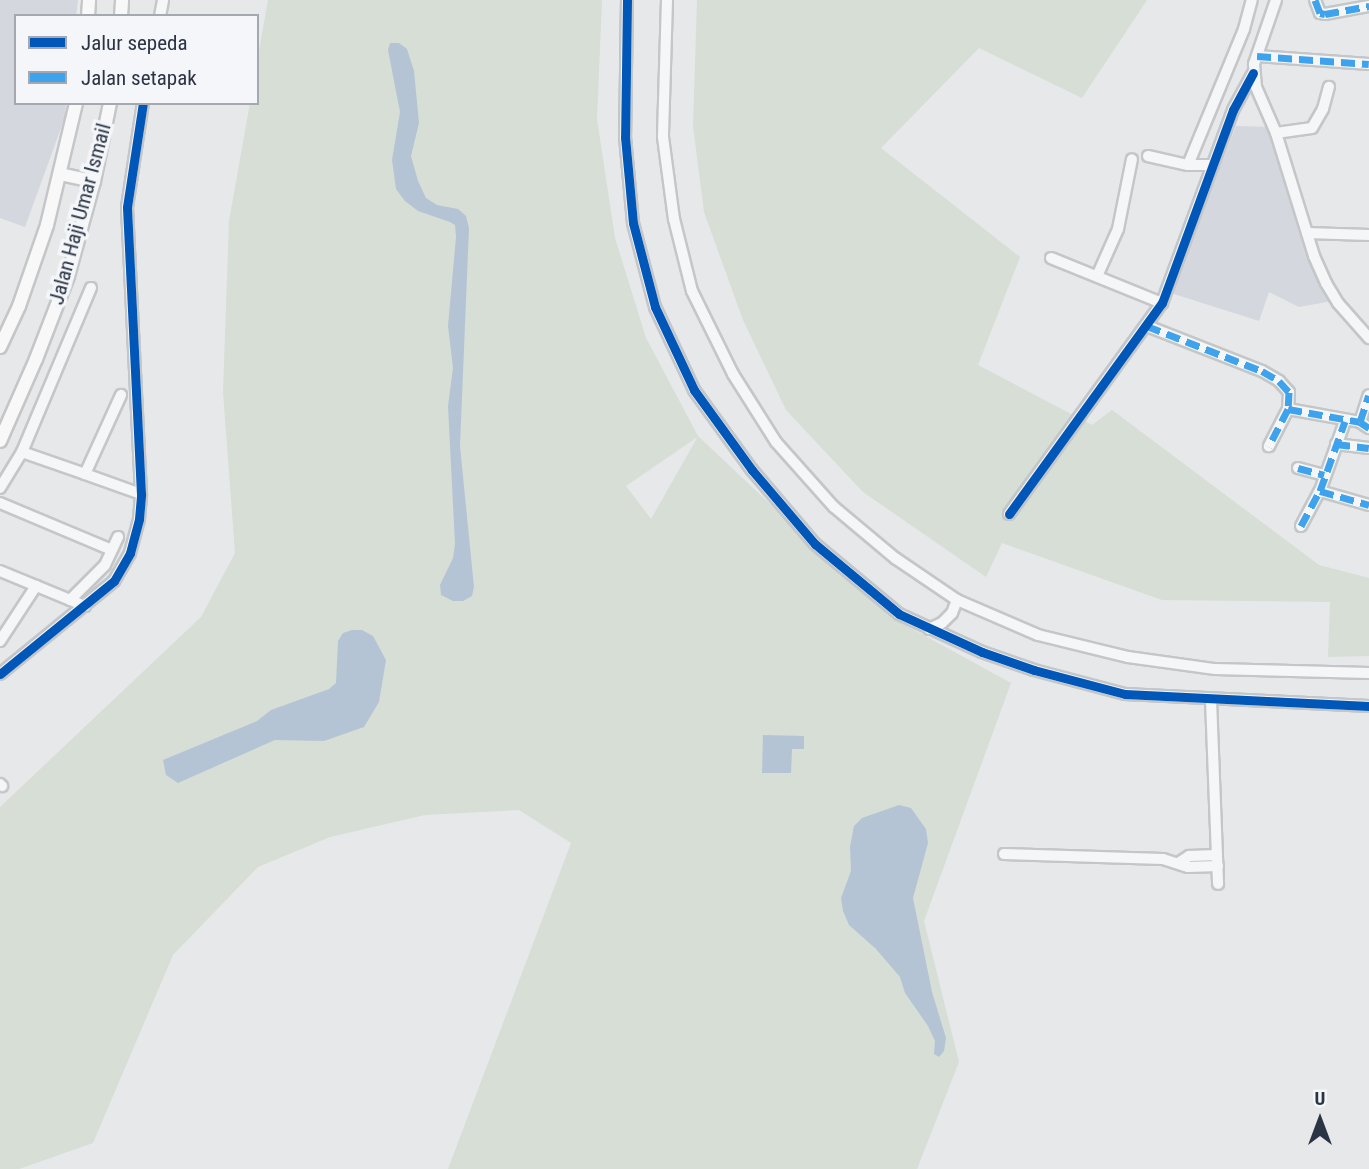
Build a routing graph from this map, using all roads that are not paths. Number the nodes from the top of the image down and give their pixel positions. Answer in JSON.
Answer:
{"nodes":[{"id":1,"x":627,"y":0,"type":"edge"},
{"id":2,"x":667,"y":0,"type":"edge"},
{"id":3,"x":1252,"y":0,"type":"edge"},
{"id":4,"x":1276,"y":0,"type":"edge"},
{"id":5,"x":1315,"y":0,"type":"edge"},
{"id":6,"x":1369,"y":6,"type":"edge"},
{"id":7,"x":1257,"y":56,"type":"junction"},
{"id":8,"x":1369,"y":64,"type":"edge"},
{"id":9,"x":1253,"y":73,"type":"junction"},
{"id":10,"x":1329,"y":87,"type":"dead end"},
{"id":11,"x":76,"y":105,"type":"edge"},
{"id":12,"x":110,"y":105,"type":"edge"},
{"id":13,"x":143,"y":105,"type":"edge"},
{"id":14,"x":1276,"y":133,"type":"junction"},
{"id":15,"x":1148,"y":156,"type":"dead end"},
{"id":16,"x":1132,"y":159,"type":"dead end"},
{"id":17,"x":1201,"y":165,"type":"junction"},
{"id":18,"x":60,"y":174,"type":"junction"},
{"id":19,"x":94,"y":181,"type":"junction"},
{"id":20,"x":1307,"y":233,"type":"junction"},
{"id":21,"x":1369,"y":235,"type":"edge"},
{"id":22,"x":1051,"y":257,"type":"dead end"},
{"id":23,"x":1098,"y":274,"type":"junction"},
{"id":24,"x":92,"y":288,"type":"dead end"},
{"id":25,"x":1159,"y":302,"type":"junction"},
{"id":26,"x":1147,"y":326,"type":"junction"},
{"id":27,"x":1369,"y":338,"type":"edge"},
{"id":28,"x":0,"y":347,"type":"edge"},
{"id":29,"x":121,"y":395,"type":"dead end"},
{"id":30,"x":1369,"y":395,"type":"edge"},
{"id":31,"x":1288,"y":409,"type":"junction"},
{"id":32,"x":1345,"y":421,"type":"junction"},
{"id":33,"x":1364,"y":425,"type":"edge"},
{"id":34,"x":0,"y":441,"type":"edge"},
{"id":35,"x":1336,"y":444,"type":"junction"},
{"id":36,"x":1269,"y":446,"type":"dead end"},
{"id":37,"x":1369,"y":448,"type":"edge"},
{"id":38,"x":22,"y":452,"type":"junction"},
{"id":39,"x":1298,"y":468,"type":"dead end"},
{"id":40,"x":85,"y":474,"type":"junction"},
{"id":41,"x":1324,"y":475,"type":"junction"},
{"id":42,"x":0,"y":488,"type":"edge"},
{"id":43,"x":1320,"y":491,"type":"junction"},
{"id":44,"x":141,"y":495,"type":"junction"},
{"id":45,"x":0,"y":503,"type":"edge"},
{"id":46,"x":1369,"y":505,"type":"edge"},
{"id":47,"x":1009,"y":514,"type":"dead end"},
{"id":48,"x":1301,"y":526,"type":"dead end"},
{"id":49,"x":118,"y":537,"type":"dead end"},
{"id":50,"x":112,"y":550,"type":"junction"},
{"id":51,"x":0,"y":571,"type":"edge"},
{"id":52,"x":36,"y":586,"type":"junction"},
{"id":53,"x":70,"y":600,"type":"junction"},
{"id":54,"x":957,"y":600,"type":"junction"},
{"id":55,"x":85,"y":606,"type":"junction"},
{"id":56,"x":929,"y":629,"type":"junction"},
{"id":57,"x":0,"y":641,"type":"edge"},
{"id":58,"x":1369,"y":673,"type":"edge"},
{"id":59,"x":0,"y":674,"type":"edge"},
{"id":60,"x":1211,"y":700,"type":"junction"},
{"id":61,"x":1369,"y":706,"type":"edge"},
{"id":62,"x":1004,"y":854,"type":"dead end"},
{"id":63,"x":1218,"y":861,"type":"junction"},
{"id":64,"x":1219,"y":884,"type":"dead end"}],
"edges":[{"from":1,"to":56,"type":"street"},
{"from":2,"to":54,"type":"street"},
{"from":3,"to":17,"type":"street"},
{"from":4,"to":7,"type":"street"},
{"from":5,"to":6,"type":"street"},
{"from":7,"to":8,"type":"street"},
{"from":7,"to":9,"type":"street"},
{"from":9,"to":14,"type":"street"},
{"from":9,"to":17,"type":"street"},
{"from":10,"to":14,"type":"street"},
{"from":11,"to":18,"type":"main road","name":"Jalan Haji Umar Ismail"},
{"from":12,"to":19,"type":"main road","name":"Jalan Haji Umar Ismail"},
{"from":13,"to":44,"type":"street"},
{"from":14,"to":20,"type":"street"},
{"from":15,"to":17,"type":"street"},
{"from":16,"to":23,"type":"street"},
{"from":17,"to":25,"type":"street"},
{"from":18,"to":19,"type":"main road"},
{"from":18,"to":28,"type":"main road","name":"Jalan Haji Umar Ismail"},
{"from":19,"to":34,"type":"main road","name":"Jalan Haji Umar Ismail"},
{"from":20,"to":21,"type":"street"},
{"from":20,"to":27,"type":"street"},
{"from":22,"to":23,"type":"street"},
{"from":23,"to":25,"type":"street"},
{"from":24,"to":38,"type":"street"},
{"from":25,"to":26,"type":"street"},
{"from":26,"to":31,"type":"street"},
{"from":26,"to":47,"type":"street"},
{"from":29,"to":40,"type":"street"},
{"from":30,"to":33,"type":"street"},
{"from":31,"to":32,"type":"street"},
{"from":31,"to":36,"type":"street"},
{"from":32,"to":33,"type":"street"},
{"from":32,"to":35,"type":"street"},
{"from":35,"to":37,"type":"street"},
{"from":35,"to":41,"type":"street"},
{"from":38,"to":40,"type":"street"},
{"from":38,"to":42,"type":"street"},
{"from":39,"to":41,"type":"street"},
{"from":40,"to":44,"type":"street"},
{"from":41,"to":43,"type":"street"},
{"from":43,"to":46,"type":"street"},
{"from":43,"to":48,"type":"street"},
{"from":44,"to":55,"type":"street"},
{"from":45,"to":50,"type":"street"},
{"from":49,"to":50,"type":"street"},
{"from":50,"to":53,"type":"street"},
{"from":51,"to":52,"type":"street"},
{"from":52,"to":53,"type":"street"},
{"from":52,"to":57,"type":"street"},
{"from":53,"to":55,"type":"street"},
{"from":54,"to":56,"type":"street"},
{"from":54,"to":58,"type":"street"},
{"from":55,"to":59,"type":"street"},
{"from":56,"to":60,"type":"street"},
{"from":60,"to":61,"type":"street"},
{"from":60,"to":63,"type":"street"},
{"from":62,"to":63,"type":"street"},
{"from":63,"to":64,"type":"street"}]}
